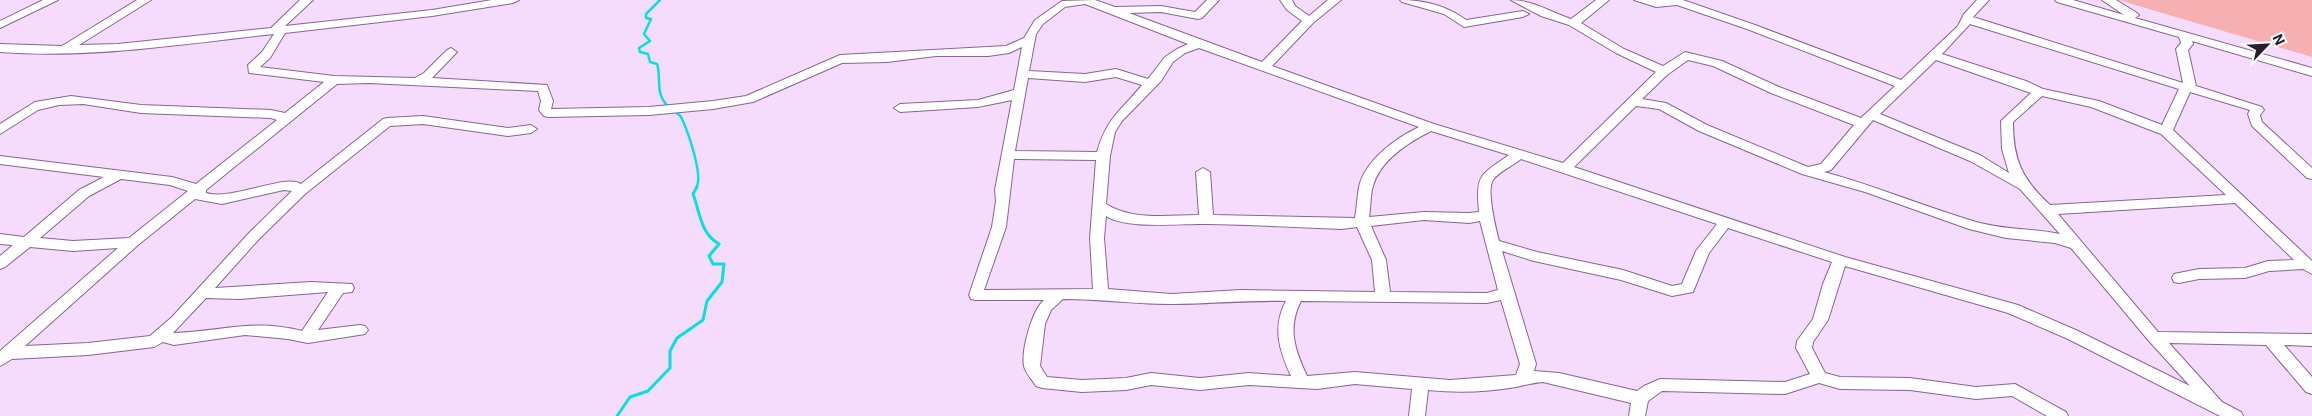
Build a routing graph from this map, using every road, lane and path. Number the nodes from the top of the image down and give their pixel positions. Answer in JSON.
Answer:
{"nodes":[{"id":1,"x":52,"y":0,"type":"edge"},
{"id":2,"x":145,"y":0,"type":"edge"},
{"id":3,"x":307,"y":0,"type":"edge"},
{"id":4,"x":513,"y":0,"type":"edge"},
{"id":5,"x":1087,"y":0,"type":"edge"},
{"id":6,"x":1213,"y":0,"type":"edge"},
{"id":7,"x":1286,"y":0,"type":"edge"},
{"id":8,"x":1335,"y":0,"type":"edge"},
{"id":9,"x":1406,"y":0,"type":"edge"},
{"id":10,"x":1517,"y":0,"type":"edge"},
{"id":11,"x":1603,"y":0,"type":"edge"},
{"id":12,"x":1640,"y":0,"type":"edge"},
{"id":13,"x":1983,"y":0,"type":"edge"},
{"id":14,"x":2061,"y":0,"type":"edge"},
{"id":15,"x":2108,"y":0,"type":"edge"},
{"id":16,"x":1112,"y":10,"type":"junction"},
{"id":17,"x":1523,"y":14,"type":"dead end"},
{"id":18,"x":1967,"y":19,"type":"junction"},
{"id":19,"x":1310,"y":21,"type":"junction"},
{"id":20,"x":2138,"y":22,"type":"junction"},
{"id":21,"x":1573,"y":23,"type":"junction"},
{"id":22,"x":0,"y":24,"type":"edge"},
{"id":23,"x":277,"y":29,"type":"junction"},
{"id":24,"x":2184,"y":35,"type":"junction"},
{"id":25,"x":1028,"y":40,"type":"junction"},
{"id":26,"x":1199,"y":44,"type":"junction"},
{"id":27,"x":0,"y":48,"type":"edge"},
{"id":28,"x":64,"y":49,"type":"junction"},
{"id":29,"x":451,"y":52,"type":"dead end"},
{"id":30,"x":1933,"y":55,"type":"junction"},
{"id":31,"x":1264,"y":67,"type":"junction"},
{"id":32,"x":1663,"y":72,"type":"junction"},
{"id":33,"x":2312,"y":72,"type":"edge"},
{"id":34,"x":1022,"y":74,"type":"junction"},
{"id":35,"x":334,"y":80,"type":"junction"},
{"id":36,"x":418,"y":81,"type":"junction"},
{"id":37,"x":1150,"y":83,"type":"junction"},
{"id":38,"x":1903,"y":85,"type":"junction"},
{"id":39,"x":2187,"y":87,"type":"junction"},
{"id":40,"x":1020,"y":92,"type":"junction"},
{"id":41,"x":2039,"y":92,"type":"junction"},
{"id":42,"x":1635,"y":102,"type":"junction"},
{"id":43,"x":900,"y":108,"type":"dead end"},
{"id":44,"x":285,"y":120,"type":"junction"},
{"id":45,"x":1867,"y":120,"type":"junction"},
{"id":46,"x":1430,"y":127,"type":"junction"},
{"id":47,"x":530,"y":129,"type":"dead end"},
{"id":48,"x":0,"y":130,"type":"edge"},
{"id":49,"x":2166,"y":131,"type":"junction"},
{"id":50,"x":1520,"y":154,"type":"junction"},
{"id":51,"x":1009,"y":155,"type":"junction"},
{"id":52,"x":1103,"y":156,"type":"junction"},
{"id":53,"x":0,"y":160,"type":"edge"},
{"id":54,"x":1565,"y":168,"type":"junction"},
{"id":55,"x":1807,"y":171,"type":"junction"},
{"id":56,"x":1203,"y":172,"type":"dead end"},
{"id":57,"x":2312,"y":175,"type":"edge"},
{"id":58,"x":116,"y":176,"type":"junction"},
{"id":59,"x":2024,"y":188,"type":"junction"},
{"id":60,"x":199,"y":190,"type":"junction"},
{"id":61,"x":300,"y":191,"type":"junction"},
{"id":62,"x":2236,"y":199,"type":"junction"},
{"id":63,"x":1099,"y":205,"type":"junction"},
{"id":64,"x":2047,"y":210,"type":"junction"},
{"id":65,"x":1486,"y":215,"type":"junction"},
{"id":66,"x":1206,"y":219,"type":"junction"},
{"id":67,"x":1726,"y":221,"type":"junction"},
{"id":68,"x":1362,"y":222,"type":"junction"},
{"id":69,"x":0,"y":239,"type":"edge"},
{"id":70,"x":26,"y":241,"type":"junction"},
{"id":71,"x":133,"y":242,"type":"junction"},
{"id":72,"x":2074,"y":244,"type":"junction"},
{"id":73,"x":1493,"y":246,"type":"junction"},
{"id":74,"x":1840,"y":260,"type":"junction"},
{"id":75,"x":0,"y":264,"type":"edge"},
{"id":76,"x":2310,"y":267,"type":"edge"},
{"id":77,"x":2179,"y":278,"type":"dead end"},
{"id":78,"x":202,"y":293,"type":"junction"},
{"id":79,"x":1101,"y":294,"type":"junction"},
{"id":80,"x":1506,"y":294,"type":"junction"},
{"id":81,"x":1059,"y":295,"type":"junction"},
{"id":82,"x":1383,"y":296,"type":"junction"},
{"id":83,"x":1296,"y":297,"type":"junction"},
{"id":84,"x":360,"y":330,"type":"dead end"},
{"id":85,"x":162,"y":336,"type":"junction"},
{"id":86,"x":308,"y":337,"type":"junction"},
{"id":87,"x":2154,"y":337,"type":"junction"},
{"id":88,"x":2271,"y":340,"type":"junction"},
{"id":89,"x":2312,"y":340,"type":"edge"},
{"id":90,"x":4,"y":357,"type":"edge"},
{"id":91,"x":1525,"y":376,"type":"junction"},
{"id":92,"x":1819,"y":378,"type":"junction"},
{"id":93,"x":1302,"y":382,"type":"junction"},
{"id":94,"x":1421,"y":383,"type":"junction"},
{"id":95,"x":2312,"y":388,"type":"edge"},
{"id":96,"x":1640,"y":398,"type":"junction"},
{"id":97,"x":2221,"y":409,"type":"junction"},
{"id":98,"x":1417,"y":416,"type":"edge"},
{"id":99,"x":1637,"y":416,"type":"edge"},
{"id":100,"x":2060,"y":416,"type":"edge"},
{"id":101,"x":2234,"y":416,"type":"edge"}],
"edges":[{"from":1,"to":22,"type":"street"},
{"from":2,"to":28,"type":"street"},
{"from":3,"to":23,"type":"street"},
{"from":4,"to":23,"type":"street"},
{"from":5,"to":16,"type":"street"},
{"from":5,"to":25,"type":"street"},
{"from":6,"to":16,"type":"street"},
{"from":7,"to":19,"type":"street"},
{"from":8,"to":19,"type":"street"},
{"from":9,"to":17,"type":"street"},
{"from":10,"to":21,"type":"street"},
{"from":11,"to":21,"type":"street"},
{"from":12,"to":38,"type":"street"},
{"from":13,"to":18,"type":"street"},
{"from":14,"to":20,"type":"street"},
{"from":15,"to":20,"type":"street"},
{"from":16,"to":26,"type":"street"},
{"from":18,"to":30,"type":"street"},
{"from":18,"to":39,"type":"street"},
{"from":19,"to":31,"type":"street"},
{"from":20,"to":24,"type":"street"},
{"from":21,"to":32,"type":"street"},
{"from":23,"to":28,"type":"street"},
{"from":23,"to":35,"type":"street"},
{"from":24,"to":33,"type":"street"},
{"from":24,"to":39,"type":"street"},
{"from":25,"to":34,"type":"street"},
{"from":25,"to":36,"type":"street"},
{"from":26,"to":31,"type":"street"},
{"from":26,"to":37,"type":"street"},
{"from":27,"to":28,"type":"street"},
{"from":29,"to":36,"type":"street"},
{"from":30,"to":38,"type":"street"},
{"from":30,"to":41,"type":"street"},
{"from":31,"to":46,"type":"street"},
{"from":32,"to":42,"type":"street"},
{"from":32,"to":45,"type":"street"},
{"from":34,"to":37,"type":"street"},
{"from":34,"to":40,"type":"street"},
{"from":35,"to":36,"type":"street"},
{"from":35,"to":44,"type":"street"},
{"from":37,"to":52,"type":"street"},
{"from":38,"to":45,"type":"street"},
{"from":39,"to":49,"type":"street"},
{"from":39,"to":57,"type":"street"},
{"from":40,"to":43,"type":"street"},
{"from":40,"to":51,"type":"street"},
{"from":41,"to":49,"type":"street"},
{"from":41,"to":59,"type":"street"},
{"from":42,"to":54,"type":"street"},
{"from":42,"to":55,"type":"street"},
{"from":44,"to":48,"type":"street"},
{"from":44,"to":60,"type":"street"},
{"from":45,"to":55,"type":"street"},
{"from":45,"to":59,"type":"street"},
{"from":46,"to":50,"type":"street"},
{"from":46,"to":68,"type":"street"},
{"from":47,"to":61,"type":"street"},
{"from":49,"to":62,"type":"street"},
{"from":50,"to":54,"type":"street"},
{"from":50,"to":65,"type":"street"},
{"from":51,"to":52,"type":"street"},
{"from":51,"to":81,"type":"street"},
{"from":52,"to":63,"type":"street"},
{"from":53,"to":58,"type":"street"},
{"from":54,"to":67,"type":"street"},
{"from":55,"to":72,"type":"street"},
{"from":56,"to":66,"type":"street"},
{"from":58,"to":60,"type":"street"},
{"from":58,"to":70,"type":"street"},
{"from":59,"to":64,"type":"street"},
{"from":60,"to":61,"type":"street"},
{"from":60,"to":71,"type":"street"},
{"from":61,"to":78,"type":"street"},
{"from":62,"to":64,"type":"street"},
{"from":62,"to":76,"type":"street"},
{"from":63,"to":66,"type":"street"},
{"from":63,"to":79,"type":"street"},
{"from":64,"to":72,"type":"street"},
{"from":65,"to":68,"type":"street"},
{"from":65,"to":73,"type":"street"},
{"from":66,"to":68,"type":"street"},
{"from":67,"to":73,"type":"street"},
{"from":67,"to":74,"type":"street"},
{"from":68,"to":82,"type":"street"},
{"from":69,"to":70,"type":"street"},
{"from":70,"to":71,"type":"street"},
{"from":70,"to":75,"type":"street"},
{"from":71,"to":90,"type":"street"},
{"from":72,"to":87,"type":"street"},
{"from":73,"to":80,"type":"street"},
{"from":74,"to":92,"type":"street"},
{"from":74,"to":97,"type":"street"},
{"from":76,"to":77,"type":"street"},
{"from":78,"to":85,"type":"street"},
{"from":78,"to":86,"type":"street"},
{"from":79,"to":81,"type":"street"},
{"from":79,"to":83,"type":"street"},
{"from":80,"to":82,"type":"street"},
{"from":80,"to":91,"type":"street"},
{"from":81,"to":93,"type":"street"},
{"from":82,"to":83,"type":"street"},
{"from":83,"to":93,"type":"street"},
{"from":84,"to":86,"type":"street"},
{"from":85,"to":86,"type":"street"},
{"from":85,"to":90,"type":"street"},
{"from":87,"to":88,"type":"street"},
{"from":87,"to":97,"type":"street"},
{"from":88,"to":89,"type":"street"},
{"from":88,"to":95,"type":"street"},
{"from":91,"to":94,"type":"street"},
{"from":91,"to":96,"type":"street"},
{"from":92,"to":96,"type":"street"},
{"from":92,"to":100,"type":"street"},
{"from":93,"to":94,"type":"street"},
{"from":94,"to":98,"type":"street"},
{"from":96,"to":99,"type":"street"},
{"from":97,"to":101,"type":"street"}]}
